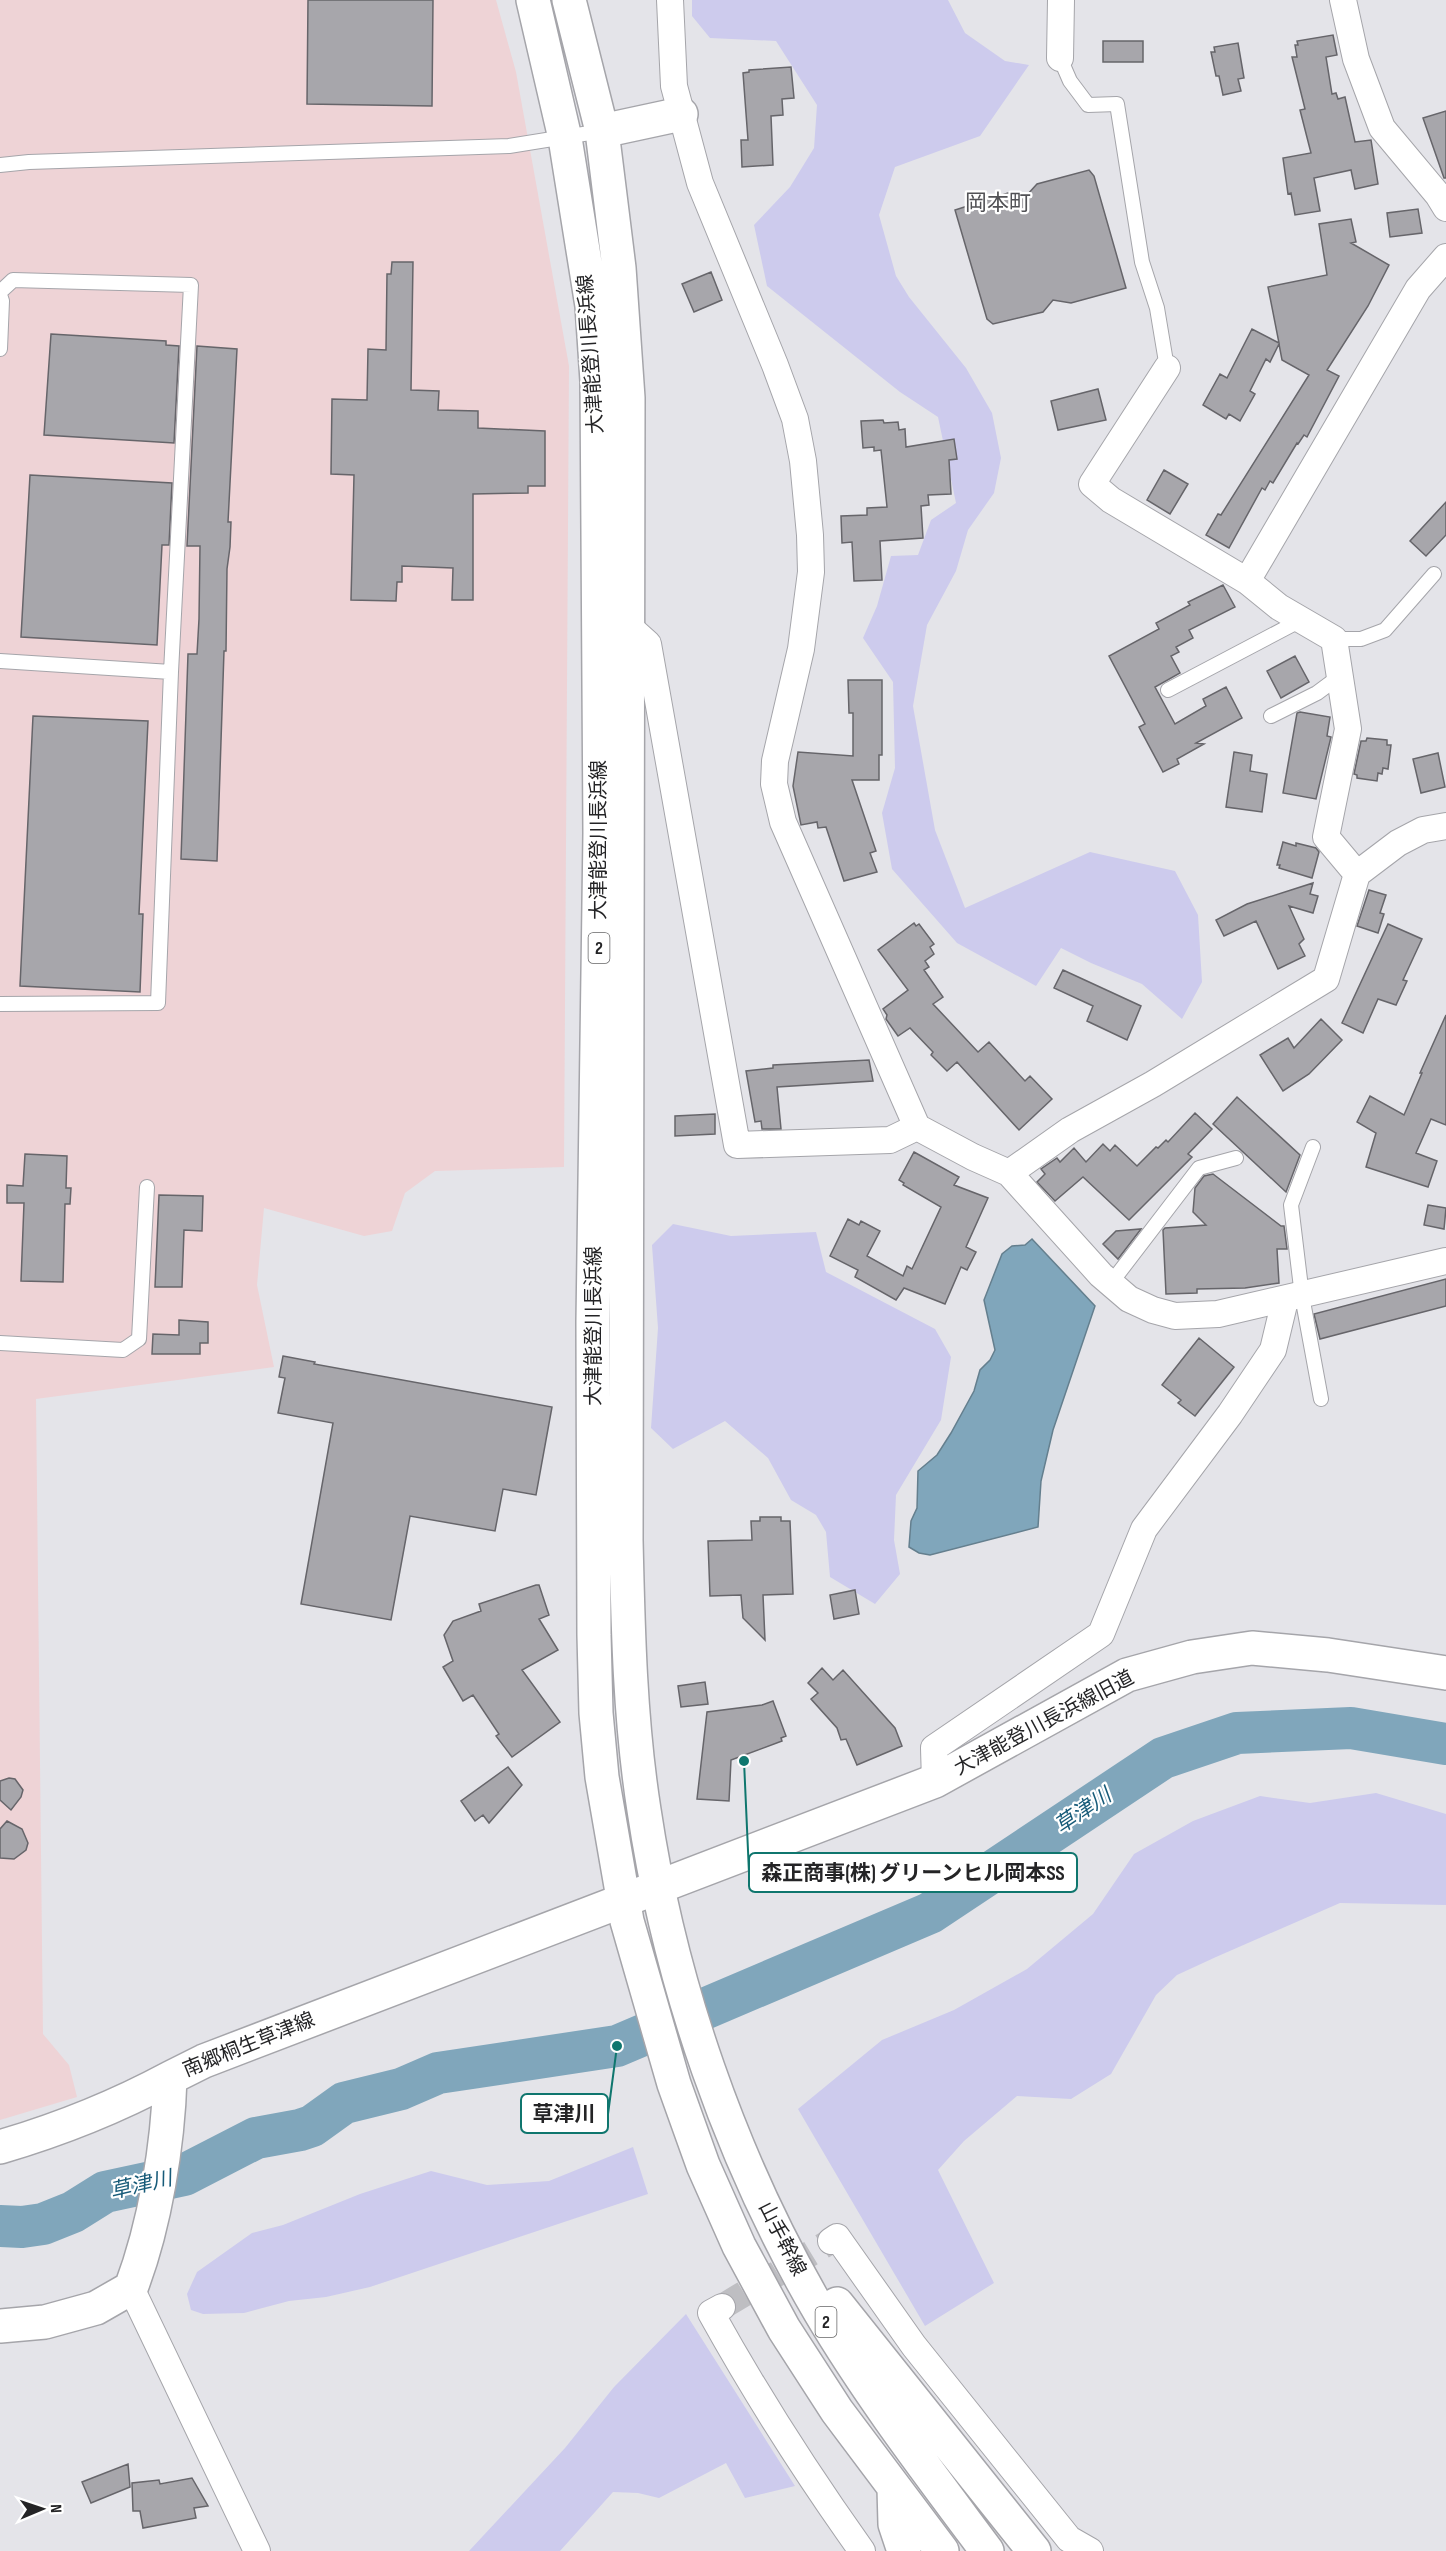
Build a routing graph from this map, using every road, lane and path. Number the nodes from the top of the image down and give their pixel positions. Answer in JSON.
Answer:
{"nodes":[{"id":1,"x":532,"y":0,"type":"edge"},
{"id":2,"x":569,"y":0,"type":"edge"},
{"id":3,"x":670,"y":0,"type":"edge"},
{"id":4,"x":1061,"y":0,"type":"edge"},
{"id":5,"x":1343,"y":0,"type":"edge"},
{"id":6,"x":1060,"y":58,"type":"joint"},
{"id":7,"x":681,"y":114,"type":"junction"},
{"id":8,"x":602,"y":131,"type":"junction"},
{"id":9,"x":565,"y":138,"type":"junction"},
{"id":10,"x":0,"y":165,"type":"edge"},
{"id":11,"x":1446,"y":208,"type":"edge"},
{"id":12,"x":1446,"y":257,"type":"edge"},
{"id":13,"x":0,"y":293,"type":"edge"},
{"id":14,"x":0,"y":349,"type":"edge"},
{"id":15,"x":1167,"y":368,"type":"joint"},
{"id":16,"x":1434,"y":574,"type":"dead end"},
{"id":17,"x":1247,"y":581,"type":"junction"},
{"id":18,"x":1301,"y":620,"type":"junction"},
{"id":19,"x":628,"y":626,"type":"junction"},
{"id":20,"x":1334,"y":639,"type":"junction"},
{"id":21,"x":0,"y":660,"type":"edge"},
{"id":22,"x":171,"y":672,"type":"junction"},
{"id":23,"x":1340,"y":676,"type":"junction"},
{"id":24,"x":1168,"y":690,"type":"dead end"},
{"id":25,"x":1271,"y":716,"type":"dead end"},
{"id":26,"x":1446,"y":826,"type":"edge"},
{"id":27,"x":1357,"y":874,"type":"junction"},
{"id":28,"x":0,"y":1004,"type":"edge"},
{"id":29,"x":917,"y":1127,"type":"junction"},
{"id":30,"x":1313,"y":1147,"type":"dead end"},
{"id":31,"x":1236,"y":1158,"type":"dead end"},
{"id":32,"x":1009,"y":1173,"type":"junction"},
{"id":33,"x":147,"y":1187,"type":"dead end"},
{"id":34,"x":1446,"y":1261,"type":"edge"},
{"id":35,"x":1111,"y":1284,"type":"junction"},
{"id":36,"x":1293,"y":1298,"type":"junction"},
{"id":37,"x":0,"y":1343,"type":"edge"},
{"id":38,"x":1321,"y":1400,"type":"dead end"},
{"id":39,"x":1446,"y":1673,"type":"edge"},
{"id":40,"x":935,"y":1781,"type":"junction"},
{"id":41,"x":659,"y":1887,"type":"junction"},
{"id":42,"x":623,"y":1899,"type":"junction"},
{"id":43,"x":170,"y":2078,"type":"junction"},
{"id":44,"x":0,"y":2147,"type":"edge"},
{"id":45,"x":772,"y":2223,"type":"junction"},
{"id":46,"x":831,"y":2241,"type":"dead end"},
{"id":47,"x":131,"y":2288,"type":"junction"},
{"id":48,"x":722,"y":2307,"type":"dead end"},
{"id":49,"x":0,"y":2326,"type":"edge"},
{"id":50,"x":894,"y":2488,"type":"junction"},
{"id":51,"x":1025,"y":2539,"type":"edge"},
{"id":52,"x":986,"y":2550,"type":"edge"},
{"id":53,"x":257,"y":2551,"type":"edge"},
{"id":54,"x":862,"y":2551,"type":"edge"},
{"id":55,"x":904,"y":2551,"type":"edge"},
{"id":56,"x":942,"y":2551,"type":"edge"},
{"id":57,"x":1090,"y":2551,"type":"edge"}],
"edges":[{"from":1,"to":9,"type":"main road","name":"大津能登川長浜線","number":"2"},
{"from":2,"to":8,"type":"main road","name":"大津能登川長浜線","number":"2"},
{"from":3,"to":7,"type":"street"},
{"from":4,"to":6,"type":"street"},
{"from":5,"to":11,"type":"street"},
{"from":6,"to":15,"type":"lane"},
{"from":7,"to":8,"type":"main road"},
{"from":7,"to":29,"type":"street"},
{"from":8,"to":9,"type":"lane"},
{"from":8,"to":19,"type":"main road","name":"大津能登川長浜線","number":"2"},
{"from":9,"to":10,"type":"lane"},
{"from":9,"to":42,"type":"main road","name":"大津能登川長浜線","number":"2"},
{"from":12,"to":17,"type":"street"},
{"from":13,"to":14,"type":"lane"},
{"from":13,"to":22,"type":"lane"},
{"from":15,"to":17,"type":"street"},
{"from":16,"to":20,"type":"lane"},
{"from":17,"to":18,"type":"street"},
{"from":18,"to":20,"type":"street"},
{"from":18,"to":24,"type":"lane"},
{"from":19,"to":29,"type":"street"},
{"from":19,"to":41,"type":"main road","name":"大津能登川長浜線","number":"2"},
{"from":20,"to":23,"type":"street"},
{"from":21,"to":22,"type":"lane"},
{"from":22,"to":28,"type":"lane"},
{"from":23,"to":25,"type":"lane"},
{"from":23,"to":27,"type":"street"},
{"from":26,"to":27,"type":"street"},
{"from":27,"to":32,"type":"street"},
{"from":29,"to":32,"type":"street"},
{"from":30,"to":36,"type":"lane"},
{"from":31,"to":35,"type":"lane"},
{"from":32,"to":35,"type":"street"},
{"from":33,"to":37,"type":"lane"},
{"from":34,"to":36,"type":"street"},
{"from":35,"to":36,"type":"street"},
{"from":36,"to":38,"type":"lane"},
{"from":36,"to":40,"type":"street"},
{"from":39,"to":40,"type":"main road","name":"大津能登川長浜線旧道"},
{"from":40,"to":41,"type":"main road","name":"大津能登川長浜線旧道"},
{"from":41,"to":42,"type":"main road","name":"南郷桐生草津線"},
{"from":41,"to":45,"type":"main road","name":"山手幹線","number":"2"},
{"from":42,"to":43,"type":"main road","name":"南郷桐生草津線"},
{"from":42,"to":50,"type":"main road","name":"山手幹線","number":"2"},
{"from":43,"to":44,"type":"main road"},
{"from":43,"to":47,"type":"main road","name":"南郷桐生草津線"},
{"from":45,"to":51,"type":"main road"},
{"from":45,"to":52,"type":"main road","name":"山手幹線","number":"2"},
{"from":46,"to":57,"type":"street"},
{"from":47,"to":49,"type":"main road"},
{"from":47,"to":53,"type":"street"},
{"from":48,"to":54,"type":"street"},
{"from":50,"to":55,"type":"main road"},
{"from":50,"to":56,"type":"main road","name":"山手幹線","number":"2"}]}
